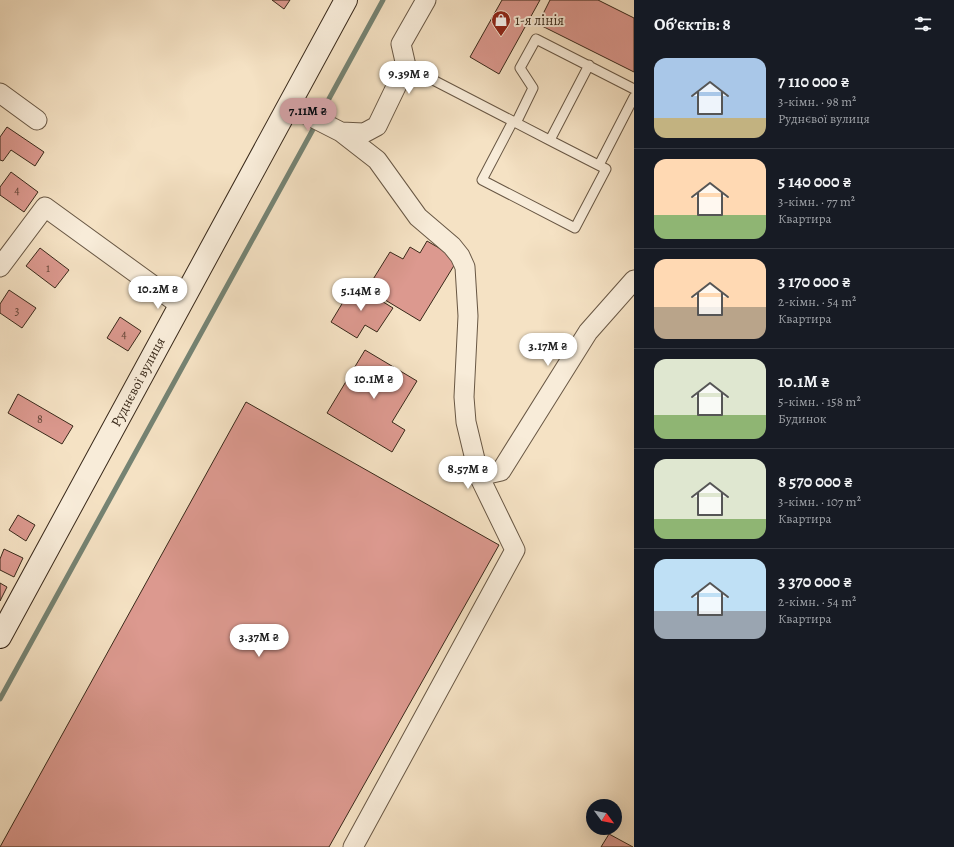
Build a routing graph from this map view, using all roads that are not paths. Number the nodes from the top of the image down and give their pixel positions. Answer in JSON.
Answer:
{"nodes":[{"id":1,"x":346,"y":0,"type":"edge"},
{"id":2,"x":426,"y":0,"type":"edge"},
{"id":3,"x":406,"y":66,"type":"junction"},
{"id":4,"x":589,"y":66,"type":"junction"},
{"id":5,"x":634,"y":89,"type":"edge"},
{"id":6,"x":0,"y":93,"type":"edge"},
{"id":7,"x":634,"y":97,"type":"edge"},
{"id":8,"x":288,"y":105,"type":"junction"},
{"id":9,"x":37,"y":120,"type":"dead end"},
{"id":10,"x":514,"y":122,"type":"junction"},
{"id":11,"x":341,"y":132,"type":"junction"},
{"id":12,"x":550,"y":140,"type":"junction"},
{"id":13,"x":599,"y":165,"type":"junction"},
{"id":14,"x":0,"y":267,"type":"edge"},
{"id":15,"x":634,"y":280,"type":"edge"},
{"id":16,"x":180,"y":306,"type":"junction"},
{"id":17,"x":479,"y":476,"type":"junction"},
{"id":18,"x":0,"y":637,"type":"edge"},
{"id":19,"x":353,"y":847,"type":"edge"}],
"edges":[{"from":1,"to":8,"type":"street","name":"Руднєвої вулиця"},
{"from":2,"to":3,"type":"street"},
{"from":3,"to":10,"type":"lane"},
{"from":3,"to":11,"type":"street"},
{"from":4,"to":5,"type":"lane"},
{"from":4,"to":10,"type":"lane"},
{"from":4,"to":12,"type":"lane"},
{"from":6,"to":9,"type":"street"},
{"from":7,"to":13,"type":"lane"},
{"from":8,"to":11,"type":"street"},
{"from":8,"to":16,"type":"street","name":"Руднєвої вулиця"},
{"from":10,"to":12,"type":"lane"},
{"from":10,"to":13,"type":"lane"},
{"from":11,"to":17,"type":"street"},
{"from":12,"to":13,"type":"lane"},
{"from":14,"to":16,"type":"street"},
{"from":15,"to":17,"type":"street"},
{"from":16,"to":18,"type":"street","name":"Руднєвої вулиця"},
{"from":17,"to":19,"type":"street"}]}
